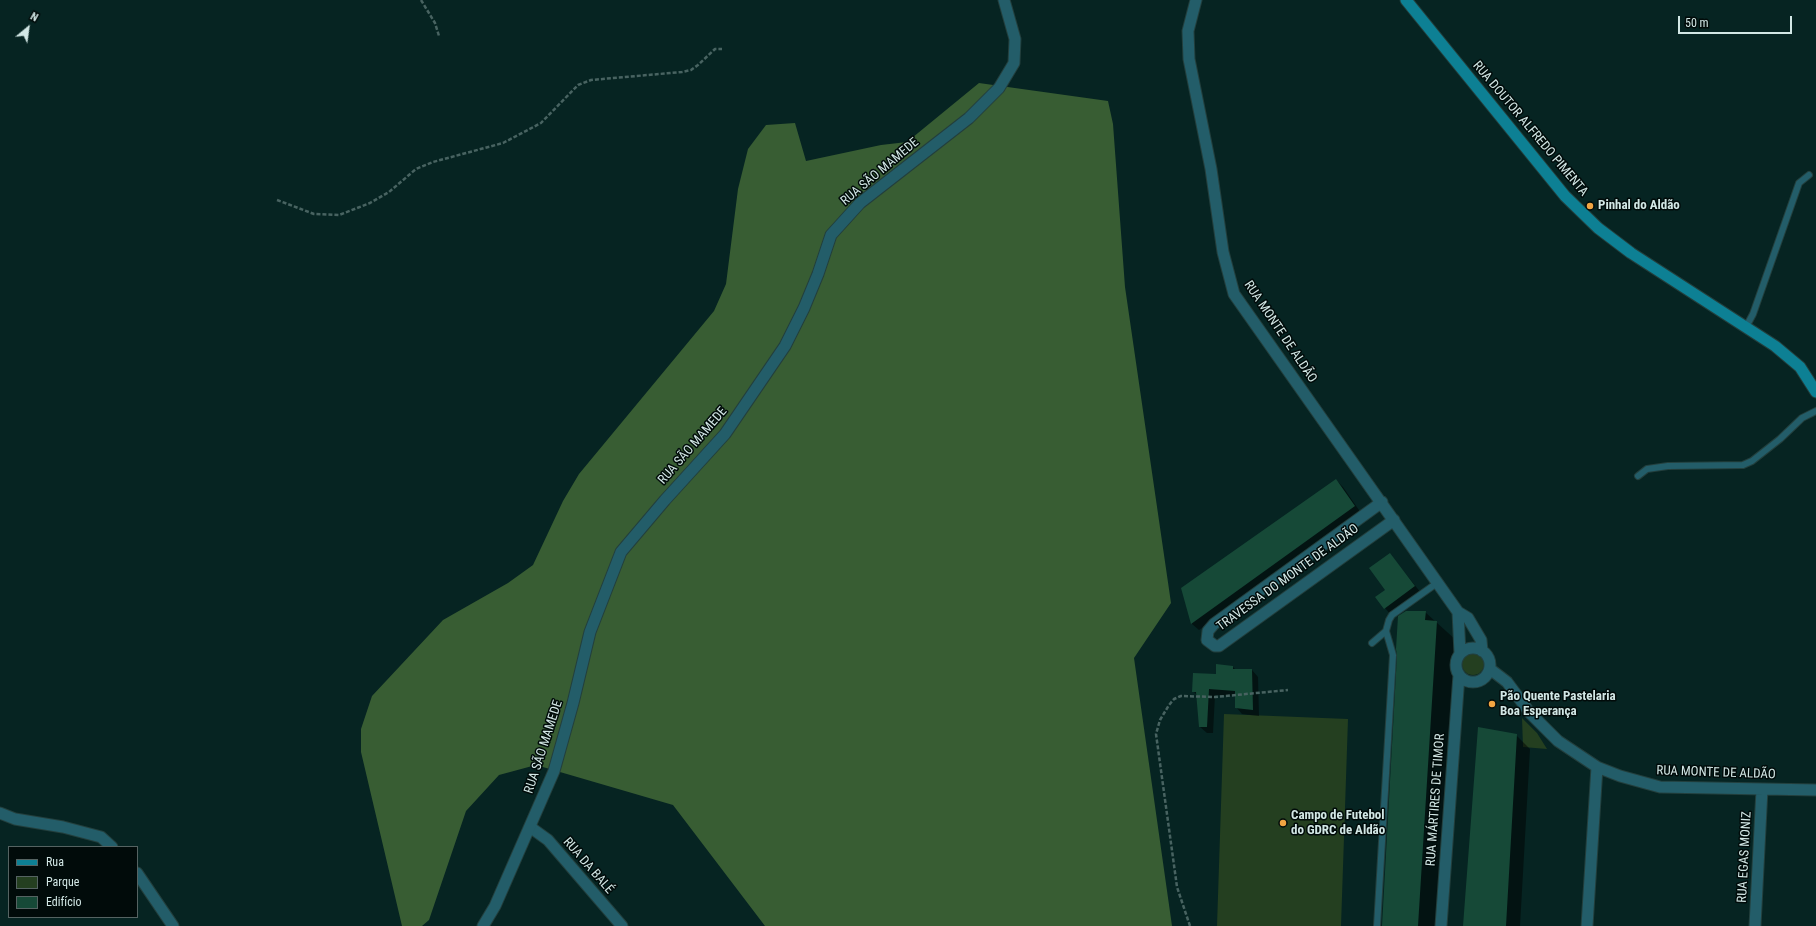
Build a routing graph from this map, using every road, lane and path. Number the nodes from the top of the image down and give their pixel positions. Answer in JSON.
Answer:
{"nodes":[{"id":1,"x":421,"y":0,"type":"edge"},
{"id":2,"x":1004,"y":0,"type":"edge"},
{"id":3,"x":1196,"y":0,"type":"edge"},
{"id":4,"x":1406,"y":0,"type":"edge"},
{"id":5,"x":440,"y":36,"type":"dead end"},
{"id":6,"x":722,"y":50,"type":"dead end"},
{"id":7,"x":1808,"y":175,"type":"dead end"},
{"id":8,"x":276,"y":200,"type":"dead end"},
{"id":9,"x":1746,"y":327,"type":"junction"},
{"id":10,"x":1816,"y":392,"type":"edge"},
{"id":11,"x":1816,"y":411,"type":"edge"},
{"id":12,"x":1638,"y":476,"type":"dead end"},
{"id":13,"x":1382,"y":502,"type":"junction"},
{"id":14,"x":1394,"y":520,"type":"junction"},
{"id":15,"x":1437,"y":583,"type":"junction"},
{"id":16,"x":1458,"y":612,"type":"junction"},
{"id":17,"x":1386,"y":631,"type":"junction"},
{"id":18,"x":1372,"y":643,"type":"dead end"},
{"id":19,"x":1482,"y":651,"type":"junction"},
{"id":20,"x":1460,"y":653,"type":"junction"},
{"id":21,"x":1490,"y":669,"type":"junction"},
{"id":22,"x":1459,"y":675,"type":"junction"},
{"id":23,"x":1288,"y":690,"type":"dead end"},
{"id":24,"x":1597,"y":768,"type":"junction"},
{"id":25,"x":1762,"y":789,"type":"junction"},
{"id":26,"x":1816,"y":790,"type":"edge"},
{"id":27,"x":0,"y":813,"type":"edge"},
{"id":28,"x":530,"y":827,"type":"junction"},
{"id":29,"x":111,"y":846,"type":"edge"},
{"id":30,"x":138,"y":874,"type":"edge"},
{"id":31,"x":173,"y":926,"type":"edge"},
{"id":32,"x":483,"y":926,"type":"edge"},
{"id":33,"x":622,"y":926,"type":"edge"},
{"id":34,"x":1190,"y":926,"type":"edge"},
{"id":35,"x":1377,"y":926,"type":"edge"},
{"id":36,"x":1441,"y":926,"type":"edge"},
{"id":37,"x":1588,"y":926,"type":"edge"},
{"id":38,"x":1755,"y":926,"type":"edge"}],
"edges":[{"from":1,"to":5,"type":"path"},
{"from":2,"to":28,"type":"street","name":"RUA SÃO MAMEDE"},
{"from":3,"to":13,"type":"street","name":"RUA MONTE DE ALDÃO"},
{"from":4,"to":9,"type":"main road","name":"RUA DOUTOR ALFREDO PIMENTA"},
{"from":6,"to":8,"type":"path"},
{"from":7,"to":9,"type":"lane"},
{"from":9,"to":10,"type":"main road","name":"RUA DOUTOR ALFREDO PIMENTA"},
{"from":11,"to":12,"type":"lane"},
{"from":13,"to":14,"type":"street","name":"RUA MONTE DE ALDÃO"},
{"from":13,"to":14,"type":"street","name":"TRAVESSA DO MONTE DE ALDÃO"},
{"from":14,"to":15,"type":"street","name":"RUA MONTE DE ALDÃO"},
{"from":15,"to":16,"type":"street","name":"RUA MONTE DE ALDÃO"},
{"from":15,"to":17,"type":"lane"},
{"from":16,"to":19,"type":"street","name":"RUA MONTE DE ALDÃO"},
{"from":16,"to":20,"type":"street"},
{"from":17,"to":18,"type":"lane"},
{"from":17,"to":35,"type":"lane"},
{"from":19,"to":20,"type":"street"},
{"from":19,"to":21,"type":"street"},
{"from":20,"to":22,"type":"street"},
{"from":21,"to":22,"type":"street"},
{"from":21,"to":24,"type":"street","name":"RUA MONTE DE ALDÃO"},
{"from":22,"to":36,"type":"street","name":"RUA MÁRTIRES DE TIMOR"},
{"from":23,"to":34,"type":"path"},
{"from":24,"to":25,"type":"street","name":"RUA MONTE DE ALDÃO"},
{"from":24,"to":37,"type":"street"},
{"from":25,"to":26,"type":"street","name":"RUA MONTE DE ALDÃO"},
{"from":25,"to":38,"type":"street","name":"RUA EGAS MONIZ"},
{"from":27,"to":29,"type":"street"},
{"from":28,"to":32,"type":"street","name":"RUA SÃO MAMEDE"},
{"from":28,"to":33,"type":"street","name":"RUA DA BALÉ"},
{"from":30,"to":31,"type":"street"}]}
